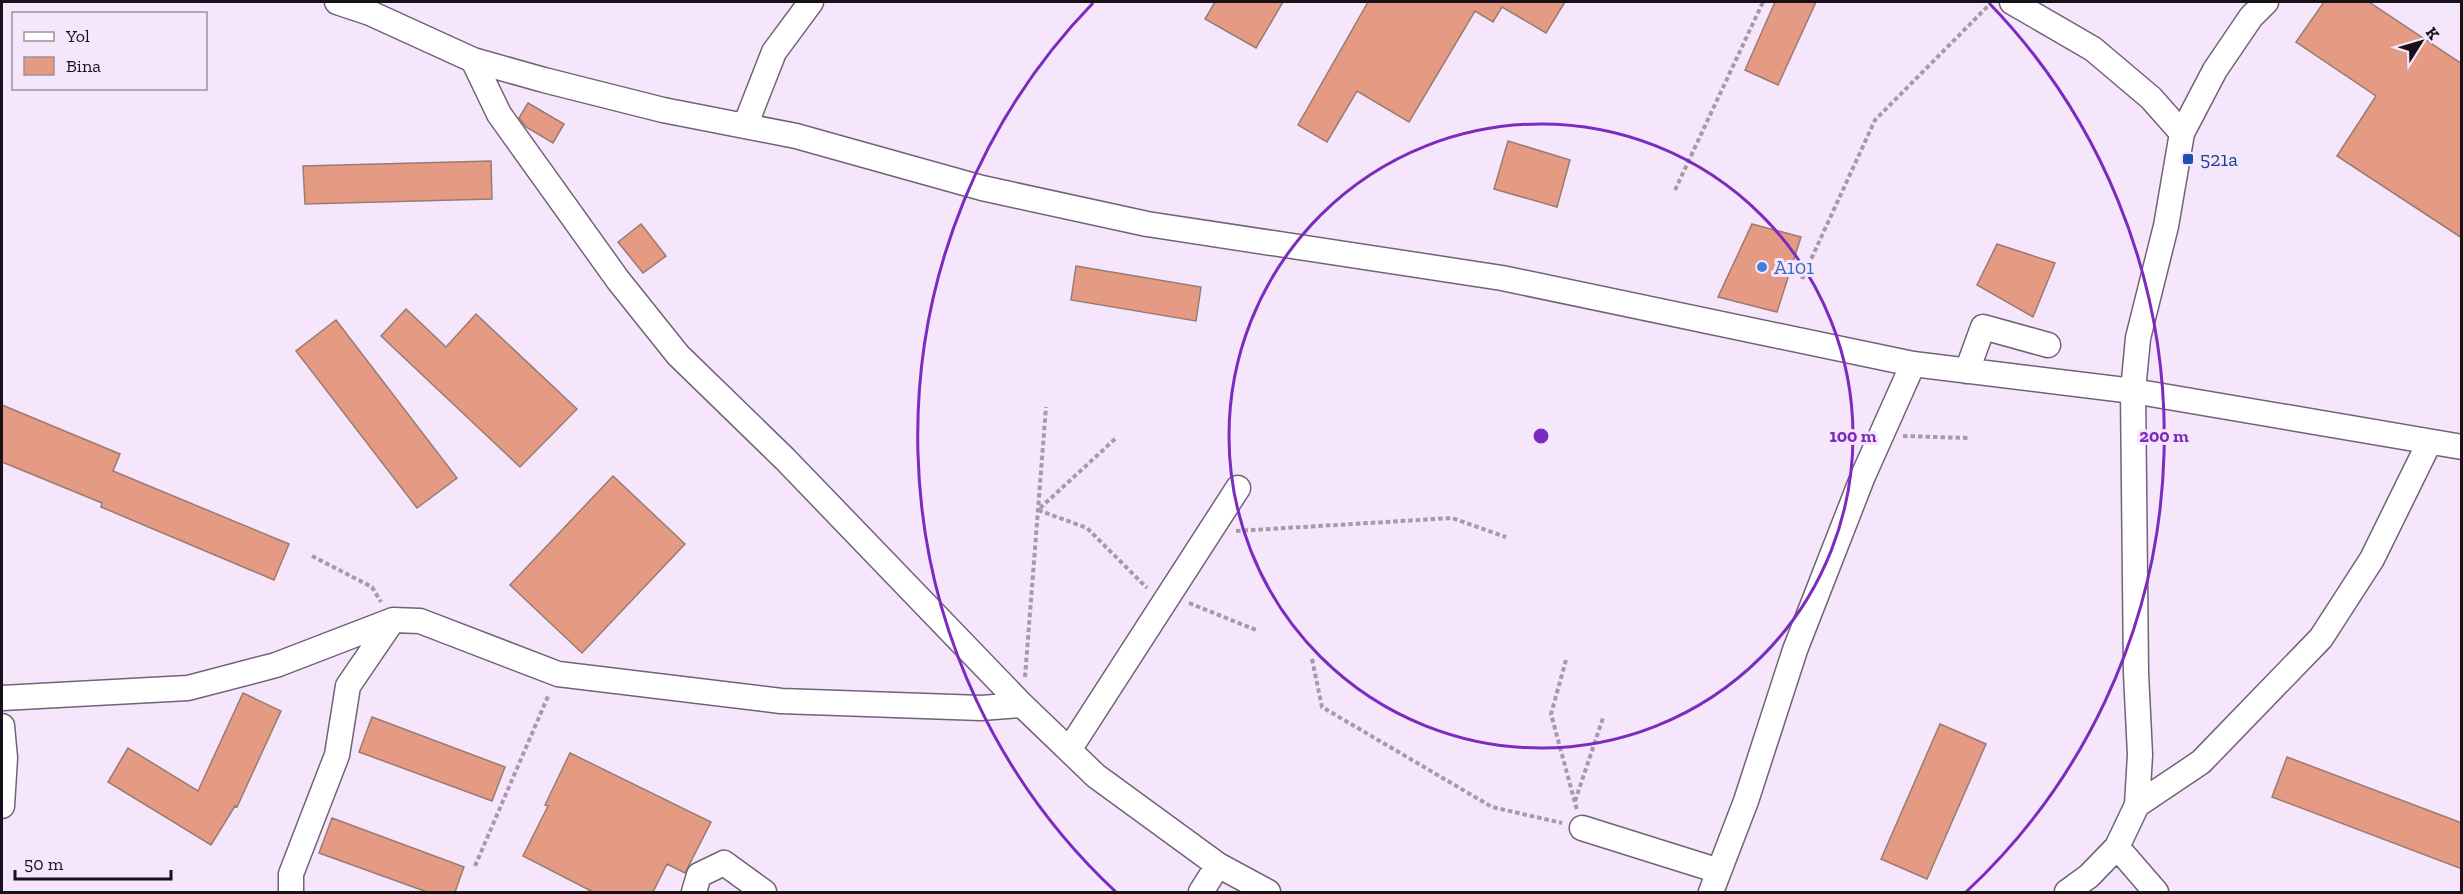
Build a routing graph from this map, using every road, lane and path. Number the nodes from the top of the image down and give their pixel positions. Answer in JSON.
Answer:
{"nodes":[{"id":1,"x":337,"y":2,"type":"edge"},
{"id":2,"x":811,"y":2,"type":"edge"},
{"id":3,"x":1763,"y":2,"type":"edge"},
{"id":4,"x":1992,"y":2,"type":"edge"},
{"id":5,"x":2012,"y":2,"type":"edge"},
{"id":6,"x":2266,"y":2,"type":"edge"},
{"id":7,"x":473,"y":60,"type":"junction"},
{"id":8,"x":745,"y":126,"type":"junction"},
{"id":9,"x":2182,"y":133,"type":"junction"},
{"id":10,"x":1675,"y":190,"type":"dead end"},
{"id":11,"x":1802,"y":279,"type":"dead end"},
{"id":12,"x":2048,"y":345,"type":"dead end"},
{"id":13,"x":1913,"y":364,"type":"junction"},
{"id":14,"x":1967,"y":371,"type":"junction"},
{"id":15,"x":2133,"y":391,"type":"junction"},
{"id":16,"x":1046,"y":407,"type":"dead end"},
{"id":17,"x":1881,"y":436,"type":"junction"},
{"id":18,"x":1968,"y":438,"type":"dead end"},
{"id":19,"x":1115,"y":439,"type":"dead end"},
{"id":20,"x":2429,"y":442,"type":"junction"},
{"id":21,"x":2462,"y":447,"type":"edge"},
{"id":22,"x":1238,"y":488,"type":"dead end"},
{"id":23,"x":1038,"y":510,"type":"junction"},
{"id":24,"x":1208,"y":533,"type":"junction"},
{"id":25,"x":1506,"y":537,"type":"dead end"},
{"id":26,"x":312,"y":556,"type":"dead end"},
{"id":27,"x":1166,"y":600,"type":"junction"},
{"id":28,"x":393,"y":620,"type":"junction"},
{"id":29,"x":1256,"y":630,"type":"dead end"},
{"id":30,"x":1312,"y":659,"type":"dead end"},
{"id":31,"x":1566,"y":660,"type":"dead end"},
{"id":32,"x":558,"y":674,"type":"junction"},
{"id":33,"x":2,"y":698,"type":"edge"},
{"id":34,"x":1022,"y":705,"type":"junction"},
{"id":35,"x":1603,"y":718,"type":"dead end"},
{"id":36,"x":2,"y":726,"type":"edge"},
{"id":37,"x":1069,"y":750,"type":"junction"},
{"id":38,"x":1575,"y":802,"type":"junction"},
{"id":39,"x":2137,"y":805,"type":"junction"},
{"id":40,"x":2,"y":806,"type":"edge"},
{"id":41,"x":1582,"y":828,"type":"junction"},
{"id":42,"x":2117,"y":847,"type":"junction"},
{"id":43,"x":1218,"y":865,"type":"junction"},
{"id":44,"x":475,"y":866,"type":"dead end"},
{"id":45,"x":1715,"y":882,"type":"edge"},
{"id":46,"x":291,"y":892,"type":"edge"},
{"id":47,"x":694,"y":892,"type":"edge"},
{"id":48,"x":764,"y":892,"type":"edge"},
{"id":49,"x":1201,"y":892,"type":"edge"},
{"id":50,"x":1268,"y":892,"type":"edge"},
{"id":51,"x":2067,"y":892,"type":"edge"},
{"id":52,"x":2156,"y":892,"type":"edge"}],
"edges":[{"from":1,"to":7,"type":"street"},
{"from":2,"to":8,"type":"street"},
{"from":3,"to":10,"type":"path"},
{"from":4,"to":11,"type":"path"},
{"from":5,"to":9,"type":"street"},
{"from":6,"to":9,"type":"street"},
{"from":7,"to":8,"type":"street"},
{"from":7,"to":34,"type":"street"},
{"from":8,"to":13,"type":"street"},
{"from":9,"to":15,"type":"street"},
{"from":12,"to":14,"type":"street"},
{"from":13,"to":14,"type":"street"},
{"from":13,"to":17,"type":"street"},
{"from":14,"to":15,"type":"street"},
{"from":15,"to":20,"type":"street"},
{"from":15,"to":39,"type":"street"},
{"from":16,"to":23,"type":"path"},
{"from":17,"to":18,"type":"path"},
{"from":17,"to":45,"type":"street"},
{"from":19,"to":23,"type":"path"},
{"from":20,"to":21,"type":"street"},
{"from":20,"to":39,"type":"street"},
{"from":22,"to":24,"type":"street"},
{"from":23,"to":27,"type":"path"},
{"from":23,"to":34,"type":"path"},
{"from":24,"to":25,"type":"path"},
{"from":24,"to":27,"type":"street"},
{"from":26,"to":28,"type":"path"},
{"from":27,"to":29,"type":"path"},
{"from":27,"to":37,"type":"street"},
{"from":28,"to":32,"type":"street"},
{"from":28,"to":33,"type":"street"},
{"from":28,"to":46,"type":"street"},
{"from":30,"to":41,"type":"path"},
{"from":31,"to":38,"type":"path"},
{"from":32,"to":34,"type":"street"},
{"from":32,"to":44,"type":"path"},
{"from":34,"to":37,"type":"street"},
{"from":35,"to":38,"type":"path"},
{"from":36,"to":40,"type":"street"},
{"from":37,"to":43,"type":"street"},
{"from":38,"to":41,"type":"path"},
{"from":39,"to":42,"type":"street"},
{"from":41,"to":45,"type":"street"},
{"from":42,"to":51,"type":"street"},
{"from":42,"to":52,"type":"street"},
{"from":43,"to":49,"type":"street"},
{"from":43,"to":50,"type":"street"},
{"from":47,"to":48,"type":"street"}]}
